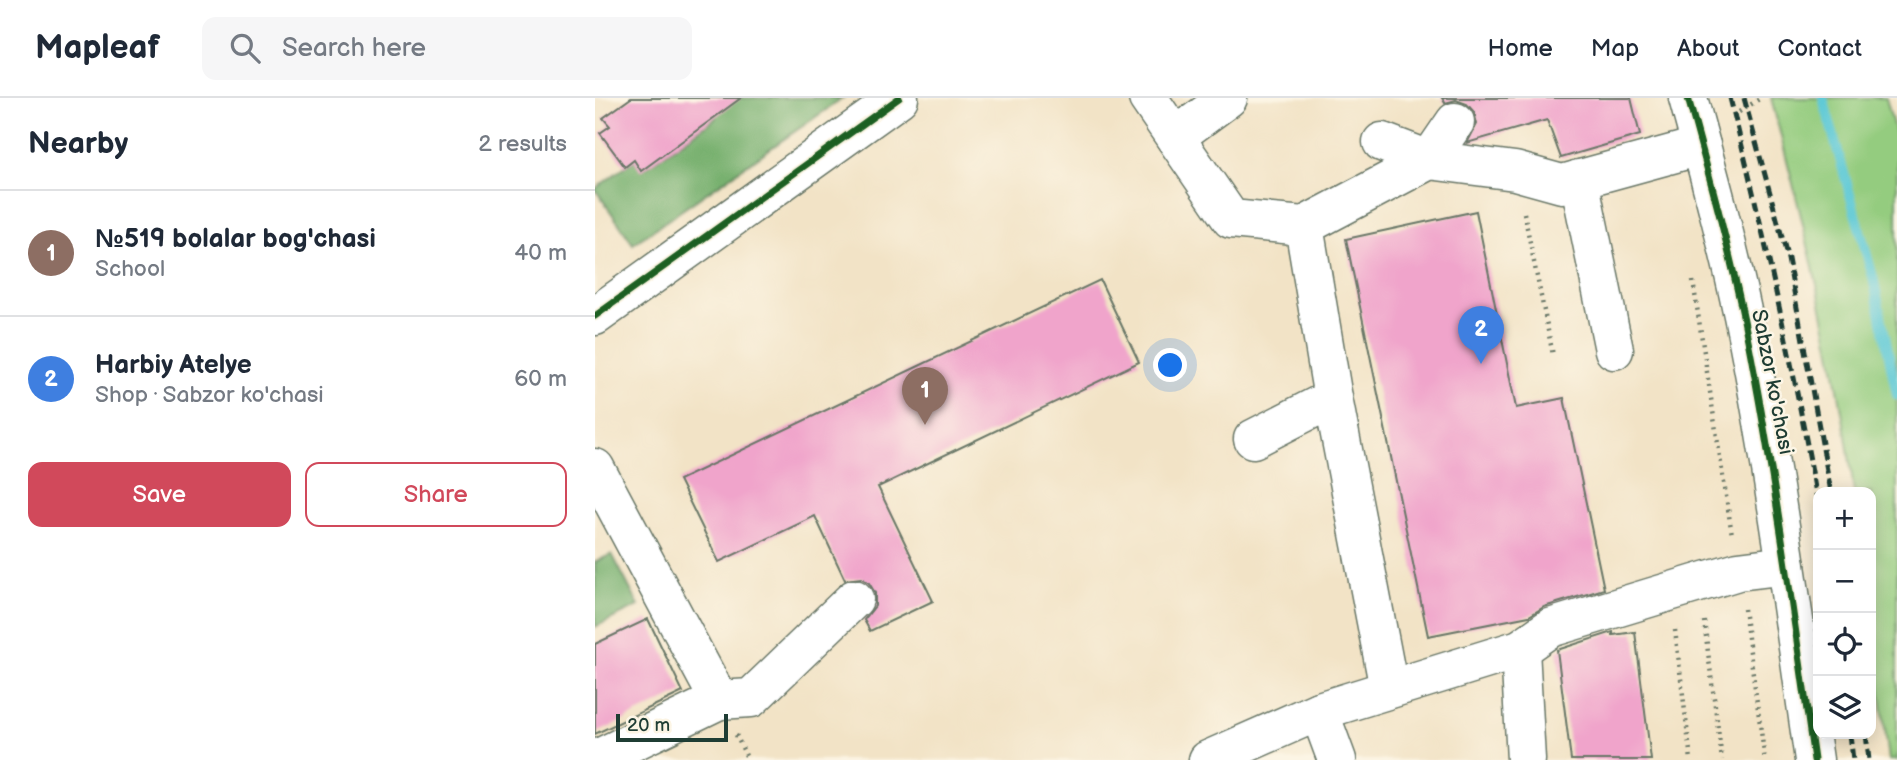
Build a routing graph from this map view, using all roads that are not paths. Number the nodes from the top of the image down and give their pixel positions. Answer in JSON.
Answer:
{"nodes":[{"id":1,"x":899,"y":98,"type":"edge"},
{"id":2,"x":1148,"y":98,"type":"edge"},
{"id":3,"x":1228,"y":98,"type":"edge"},
{"id":4,"x":1688,"y":98,"type":"edge"},
{"id":5,"x":1455,"y":122,"type":"dead end"},
{"id":6,"x":1175,"y":137,"type":"junction"},
{"id":7,"x":1382,"y":142,"type":"dead end"},
{"id":8,"x":1701,"y":146,"type":"junction"},
{"id":9,"x":1429,"y":160,"type":"junction"},
{"id":10,"x":1579,"y":179,"type":"junction"},
{"id":11,"x":1304,"y":226,"type":"junction"},
{"id":12,"x":595,"y":316,"type":"edge"},
{"id":13,"x":1614,"y":350,"type":"dead end"},
{"id":14,"x":1333,"y":398,"type":"junction"},
{"id":15,"x":1253,"y":439,"type":"dead end"},
{"id":16,"x":595,"y":468,"type":"edge"},
{"id":17,"x":1786,"y":565,"type":"junction"},
{"id":18,"x":854,"y":599,"type":"dead end"},
{"id":19,"x":1520,"y":649,"type":"junction"},
{"id":20,"x":1389,"y":689,"type":"junction"},
{"id":21,"x":719,"y":700,"type":"junction"},
{"id":22,"x":1319,"y":711,"type":"junction"},
{"id":23,"x":1519,"y":758,"type":"edge"},
{"id":24,"x":595,"y":760,"type":"edge"},
{"id":25,"x":1208,"y":760,"type":"edge"},
{"id":26,"x":1337,"y":760,"type":"edge"},
{"id":27,"x":1814,"y":760,"type":"edge"}],
"edges":[{"from":1,"to":12,"type":"street"},
{"from":2,"to":6,"type":"street"},
{"from":3,"to":6,"type":"street"},
{"from":4,"to":8,"type":"street","name":"Sabzor ko'chasi"},
{"from":5,"to":9,"type":"street"},
{"from":6,"to":11,"type":"street"},
{"from":7,"to":9,"type":"street"},
{"from":8,"to":10,"type":"street"},
{"from":8,"to":17,"type":"street","name":"Sabzor ko'chasi"},
{"from":9,"to":10,"type":"street"},
{"from":9,"to":11,"type":"street"},
{"from":10,"to":13,"type":"street"},
{"from":11,"to":14,"type":"street"},
{"from":14,"to":15,"type":"street"},
{"from":14,"to":20,"type":"street"},
{"from":16,"to":21,"type":"street"},
{"from":17,"to":19,"type":"street"},
{"from":17,"to":27,"type":"street","name":"Sabzor ko'chasi"},
{"from":18,"to":21,"type":"street"},
{"from":19,"to":20,"type":"street"},
{"from":19,"to":23,"type":"street"},
{"from":20,"to":22,"type":"street"},
{"from":21,"to":24,"type":"street"},
{"from":22,"to":25,"type":"street"},
{"from":22,"to":26,"type":"street"}]}
